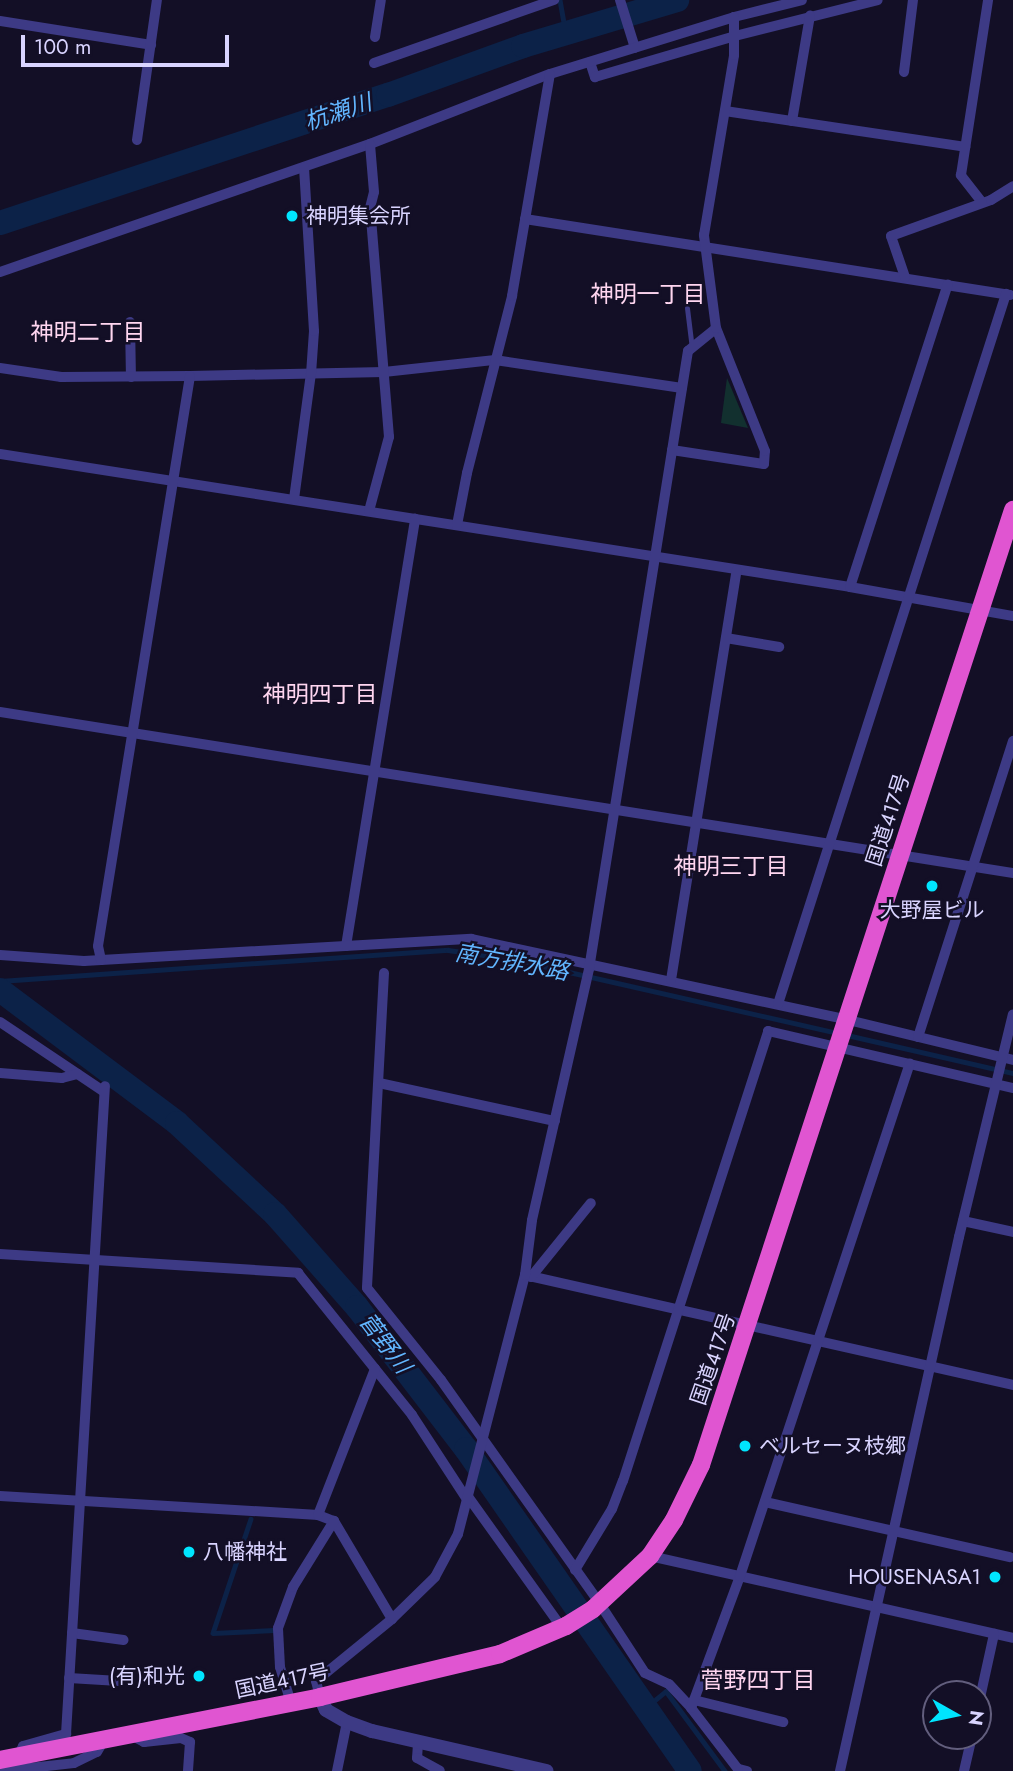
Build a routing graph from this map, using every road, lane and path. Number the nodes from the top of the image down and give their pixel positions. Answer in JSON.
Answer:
{"nodes":[{"id":1,"x":157,"y":0,"type":"edge"},
{"id":2,"x":381,"y":0,"type":"edge"},
{"id":3,"x":554,"y":0,"type":"edge"},
{"id":4,"x":620,"y":0,"type":"edge"},
{"id":5,"x":802,"y":0,"type":"edge"},
{"id":6,"x":878,"y":0,"type":"edge"},
{"id":7,"x":913,"y":0,"type":"edge"},
{"id":8,"x":988,"y":0,"type":"edge"},
{"id":9,"x":810,"y":16,"type":"junction"},
{"id":10,"x":734,"y":17,"type":"junction"},
{"id":11,"x":0,"y":21,"type":"edge"},
{"id":12,"x":735,"y":36,"type":"junction"},
{"id":13,"x":375,"y":37,"type":"dead end"},
{"id":14,"x":151,"y":45,"type":"junction"},
{"id":15,"x":633,"y":45,"type":"junction"},
{"id":16,"x":590,"y":62,"type":"junction"},
{"id":17,"x":374,"y":63,"type":"dead end"},
{"id":18,"x":904,"y":72,"type":"dead end"},
{"id":19,"x":550,"y":74,"type":"junction"},
{"id":20,"x":725,"y":111,"type":"junction"},
{"id":21,"x":792,"y":121,"type":"junction"},
{"id":22,"x":136,"y":140,"type":"dead end"},
{"id":23,"x":370,"y":144,"type":"junction"},
{"id":24,"x":965,"y":146,"type":"junction"},
{"id":25,"x":304,"y":166,"type":"junction"},
{"id":26,"x":1013,"y":186,"type":"edge"},
{"id":27,"x":981,"y":201,"type":"junction"},
{"id":28,"x":525,"y":219,"type":"junction"},
{"id":29,"x":706,"y":246,"type":"junction"},
{"id":30,"x":0,"y":272,"type":"edge"},
{"id":31,"x":905,"y":277,"type":"junction"},
{"id":32,"x":948,"y":284,"type":"junction"},
{"id":33,"x":1010,"y":295,"type":"edge"},
{"id":34,"x":687,"y":308,"type":"dead end"},
{"id":35,"x":130,"y":322,"type":"dead end"},
{"id":36,"x":716,"y":328,"type":"junction"},
{"id":37,"x":692,"y":348,"type":"junction"},
{"id":38,"x":495,"y":360,"type":"junction"},
{"id":39,"x":0,"y":369,"type":"edge"},
{"id":40,"x":384,"y":372,"type":"junction"},
{"id":41,"x":311,"y":374,"type":"junction"},
{"id":42,"x":190,"y":376,"type":"junction"},
{"id":43,"x":131,"y":377,"type":"junction"},
{"id":44,"x":682,"y":388,"type":"junction"},
{"id":45,"x":672,"y":450,"type":"junction"},
{"id":46,"x":0,"y":454,"type":"edge"},
{"id":47,"x":174,"y":483,"type":"junction"},
{"id":48,"x":294,"y":499,"type":"junction"},
{"id":49,"x":1013,"y":510,"type":"edge"},
{"id":50,"x":369,"y":511,"type":"junction"},
{"id":51,"x":415,"y":519,"type":"junction"},
{"id":52,"x":457,"y":525,"type":"junction"},
{"id":53,"x":654,"y":557,"type":"junction"},
{"id":54,"x":737,"y":570,"type":"junction"},
{"id":55,"x":850,"y":587,"type":"junction"},
{"id":56,"x":909,"y":597,"type":"junction"},
{"id":57,"x":981,"y":609,"type":"junction"},
{"id":58,"x":1013,"y":616,"type":"edge"},
{"id":59,"x":726,"y":638,"type":"junction"},
{"id":60,"x":779,"y":647,"type":"dead end"},
{"id":61,"x":0,"y":712,"type":"edge"},
{"id":62,"x":133,"y":734,"type":"junction"},
{"id":63,"x":1013,"y":741,"type":"edge"},
{"id":64,"x":374,"y":773,"type":"junction"},
{"id":65,"x":614,"y":809,"type":"junction"},
{"id":66,"x":696,"y":822,"type":"junction"},
{"id":67,"x":828,"y":843,"type":"junction"},
{"id":68,"x":900,"y":855,"type":"junction"},
{"id":69,"x":973,"y":866,"type":"junction"},
{"id":70,"x":1013,"y":873,"type":"edge"},
{"id":71,"x":346,"y":946,"type":"junction"},
{"id":72,"x":0,"y":955,"type":"edge"},
{"id":73,"x":101,"y":960,"type":"junction"},
{"id":74,"x":590,"y":966,"type":"junction"},
{"id":75,"x":384,"y":973,"type":"dead end"},
{"id":76,"x":671,"y":980,"type":"junction"},
{"id":77,"x":778,"y":1004,"type":"junction"},
{"id":78,"x":1013,"y":1014,"type":"edge"},
{"id":79,"x":0,"y":1022,"type":"edge"},
{"id":80,"x":847,"y":1022,"type":"junction"},
{"id":81,"x":919,"y":1037,"type":"junction"},
{"id":82,"x":839,"y":1046,"type":"junction"},
{"id":83,"x":1006,"y":1060,"type":"edge"},
{"id":84,"x":910,"y":1063,"type":"junction"},
{"id":85,"x":0,"y":1073,"type":"edge"},
{"id":86,"x":77,"y":1074,"type":"junction"},
{"id":87,"x":997,"y":1082,"type":"junction"},
{"id":88,"x":379,"y":1083,"type":"junction"},
{"id":89,"x":1013,"y":1088,"type":"edge"},
{"id":90,"x":555,"y":1121,"type":"junction"},
{"id":91,"x":591,"y":1203,"type":"dead end"},
{"id":92,"x":963,"y":1221,"type":"junction"},
{"id":93,"x":1013,"y":1232,"type":"edge"},
{"id":94,"x":0,"y":1254,"type":"edge"},
{"id":95,"x":93,"y":1259,"type":"junction"},
{"id":96,"x":528,"y":1276,"type":"junction"},
{"id":97,"x":679,"y":1310,"type":"junction"},
{"id":98,"x":748,"y":1325,"type":"junction"},
{"id":99,"x":818,"y":1342,"type":"junction"},
{"id":100,"x":931,"y":1368,"type":"junction"},
{"id":101,"x":375,"y":1369,"type":"junction"},
{"id":102,"x":1013,"y":1385,"type":"edge"},
{"id":103,"x":482,"y":1446,"type":"junction"},
{"id":104,"x":0,"y":1496,"type":"edge"},
{"id":105,"x":469,"y":1498,"type":"junction"},
{"id":106,"x":79,"y":1500,"type":"junction"},
{"id":107,"x":765,"y":1502,"type":"junction"},
{"id":108,"x":318,"y":1515,"type":"junction"},
{"id":109,"x":334,"y":1521,"type":"junction"},
{"id":110,"x":895,"y":1530,"type":"junction"},
{"id":111,"x":650,"y":1556,"type":"junction"},
{"id":112,"x":1010,"y":1557,"type":"dead end"},
{"id":113,"x":575,"y":1570,"type":"junction"},
{"id":114,"x":740,"y":1576,"type":"junction"},
{"id":115,"x":596,"y":1606,"type":"junction"},
{"id":116,"x":879,"y":1607,"type":"junction"},
{"id":117,"x":392,"y":1619,"type":"junction"},
{"id":118,"x":564,"y":1627,"type":"junction"},
{"id":119,"x":72,"y":1633,"type":"junction"},
{"id":120,"x":993,"y":1634,"type":"junction"},
{"id":121,"x":1013,"y":1638,"type":"edge"},
{"id":122,"x":124,"y":1640,"type":"dead end"},
{"id":123,"x":69,"y":1678,"type":"junction"},
{"id":124,"x":984,"y":1680,"type":"edge"},
{"id":125,"x":119,"y":1681,"type":"dead end"},
{"id":126,"x":320,"y":1697,"type":"junction"},
{"id":127,"x":291,"y":1703,"type":"junction"},
{"id":128,"x":692,"y":1704,"type":"junction"},
{"id":129,"x":347,"y":1722,"type":"junction"},
{"id":130,"x":783,"y":1722,"type":"dead end"},
{"id":131,"x":131,"y":1735,"type":"junction"},
{"id":132,"x":104,"y":1740,"type":"junction"},
{"id":133,"x":418,"y":1744,"type":"junction"},
{"id":134,"x":969,"y":1750,"type":"edge"},
{"id":135,"x":18,"y":1756,"type":"junction"},
{"id":136,"x":0,"y":1760,"type":"edge"},
{"id":137,"x":2,"y":1771,"type":"edge"},
{"id":138,"x":188,"y":1771,"type":"edge"},
{"id":139,"x":337,"y":1771,"type":"edge"},
{"id":140,"x":440,"y":1771,"type":"edge"},
{"id":141,"x":546,"y":1771,"type":"edge"},
{"id":142,"x":747,"y":1771,"type":"edge"},
{"id":143,"x":840,"y":1771,"type":"edge"},
{"id":144,"x":964,"y":1771,"type":"edge"}],
"edges":[{"from":1,"to":14,"type":"street"},
{"from":2,"to":13,"type":"street"},
{"from":3,"to":17,"type":"street"},
{"from":4,"to":15,"type":"street"},
{"from":5,"to":10,"type":"street"},
{"from":6,"to":9,"type":"street"},
{"from":7,"to":18,"type":"street"},
{"from":8,"to":24,"type":"street"},
{"from":9,"to":12,"type":"street"},
{"from":9,"to":21,"type":"street"},
{"from":10,"to":12,"type":"street"},
{"from":10,"to":15,"type":"street"},
{"from":11,"to":14,"type":"street"},
{"from":12,"to":16,"type":"street"},
{"from":12,"to":20,"type":"street"},
{"from":14,"to":22,"type":"street"},
{"from":15,"to":16,"type":"street"},
{"from":16,"to":19,"type":"street"},
{"from":19,"to":23,"type":"street"},
{"from":19,"to":28,"type":"street"},
{"from":20,"to":21,"type":"street"},
{"from":20,"to":29,"type":"street"},
{"from":21,"to":24,"type":"street"},
{"from":23,"to":25,"type":"street"},
{"from":23,"to":40,"type":"street"},
{"from":24,"to":27,"type":"street"},
{"from":25,"to":30,"type":"street"},
{"from":25,"to":41,"type":"street"},
{"from":26,"to":27,"type":"street"},
{"from":27,"to":31,"type":"street"},
{"from":28,"to":29,"type":"street"},
{"from":28,"to":38,"type":"street"},
{"from":29,"to":31,"type":"street"},
{"from":29,"to":36,"type":"street"},
{"from":31,"to":32,"type":"street"},
{"from":32,"to":33,"type":"street"},
{"from":32,"to":55,"type":"street"},
{"from":33,"to":56,"type":"street"},
{"from":34,"to":37,"type":"lane"},
{"from":35,"to":43,"type":"street"},
{"from":36,"to":37,"type":"street"},
{"from":36,"to":45,"type":"street"},
{"from":37,"to":44,"type":"street"},
{"from":38,"to":40,"type":"street"},
{"from":38,"to":44,"type":"street"},
{"from":38,"to":52,"type":"street"},
{"from":39,"to":43,"type":"street"},
{"from":40,"to":41,"type":"street"},
{"from":40,"to":50,"type":"street"},
{"from":41,"to":42,"type":"street"},
{"from":41,"to":48,"type":"street"},
{"from":42,"to":43,"type":"street"},
{"from":42,"to":47,"type":"street"},
{"from":44,"to":45,"type":"street"},
{"from":45,"to":53,"type":"street"},
{"from":46,"to":47,"type":"street"},
{"from":47,"to":48,"type":"street"},
{"from":47,"to":62,"type":"street"},
{"from":48,"to":50,"type":"street"},
{"from":49,"to":57,"type":"highway","name":"国道417号"},
{"from":50,"to":51,"type":"street"},
{"from":51,"to":52,"type":"street"},
{"from":51,"to":64,"type":"street"},
{"from":52,"to":53,"type":"street"},
{"from":53,"to":54,"type":"street"},
{"from":53,"to":65,"type":"street"},
{"from":54,"to":55,"type":"street"},
{"from":54,"to":59,"type":"street"},
{"from":55,"to":56,"type":"street"},
{"from":56,"to":57,"type":"street"},
{"from":56,"to":67,"type":"street"},
{"from":57,"to":58,"type":"street"},
{"from":57,"to":68,"type":"highway","name":"国道417号"},
{"from":59,"to":60,"type":"street"},
{"from":59,"to":66,"type":"street"},
{"from":61,"to":62,"type":"street"},
{"from":62,"to":64,"type":"street"},
{"from":62,"to":73,"type":"street"},
{"from":63,"to":69,"type":"street"},
{"from":64,"to":65,"type":"street"},
{"from":64,"to":71,"type":"street"},
{"from":65,"to":66,"type":"street"},
{"from":65,"to":74,"type":"street"},
{"from":66,"to":67,"type":"street"},
{"from":66,"to":76,"type":"street"},
{"from":67,"to":68,"type":"street"},
{"from":67,"to":77,"type":"street"},
{"from":68,"to":69,"type":"street"},
{"from":68,"to":80,"type":"highway","name":"国道417号"},
{"from":69,"to":70,"type":"street"},
{"from":69,"to":81,"type":"street"},
{"from":71,"to":73,"type":"street"},
{"from":71,"to":74,"type":"street"},
{"from":72,"to":73,"type":"street"},
{"from":74,"to":76,"type":"street"},
{"from":74,"to":90,"type":"street"},
{"from":75,"to":88,"type":"street"},
{"from":76,"to":77,"type":"street"},
{"from":77,"to":80,"type":"street"},
{"from":78,"to":83,"type":"street"},
{"from":79,"to":86,"type":"street"},
{"from":80,"to":81,"type":"street"},
{"from":80,"to":82,"type":"highway","name":"国道417号"},
{"from":81,"to":83,"type":"street"},
{"from":82,"to":84,"type":"street"},
{"from":82,"to":97,"type":"street"},
{"from":82,"to":98,"type":"highway","name":"国道417号"},
{"from":83,"to":87,"type":"street"},
{"from":84,"to":87,"type":"street"},
{"from":84,"to":99,"type":"street"},
{"from":85,"to":86,"type":"street"},
{"from":86,"to":95,"type":"street"},
{"from":87,"to":89,"type":"street"},
{"from":87,"to":92,"type":"street"},
{"from":88,"to":90,"type":"street"},
{"from":88,"to":103,"type":"street"},
{"from":90,"to":96,"type":"street"},
{"from":91,"to":96,"type":"street"},
{"from":92,"to":93,"type":"street"},
{"from":92,"to":100,"type":"street"},
{"from":94,"to":95,"type":"street"},
{"from":95,"to":101,"type":"street"},
{"from":95,"to":106,"type":"street"},
{"from":96,"to":97,"type":"street"},
{"from":96,"to":103,"type":"street"},
{"from":97,"to":98,"type":"street"},
{"from":97,"to":113,"type":"street"},
{"from":98,"to":99,"type":"street"},
{"from":98,"to":111,"type":"highway","name":"国道417号"},
{"from":99,"to":100,"type":"street"},
{"from":99,"to":107,"type":"street"},
{"from":100,"to":102,"type":"street"},
{"from":100,"to":110,"type":"street"},
{"from":101,"to":105,"type":"street"},
{"from":101,"to":108,"type":"street"},
{"from":103,"to":105,"type":"street"},
{"from":103,"to":113,"type":"street"},
{"from":104,"to":106,"type":"street"},
{"from":105,"to":117,"type":"street"},
{"from":105,"to":118,"type":"street"},
{"from":106,"to":108,"type":"street"},
{"from":106,"to":119,"type":"street"},
{"from":107,"to":110,"type":"street"},
{"from":107,"to":114,"type":"street"},
{"from":108,"to":109,"type":"street"},
{"from":109,"to":117,"type":"street"},
{"from":109,"to":127,"type":"street"},
{"from":110,"to":112,"type":"street"},
{"from":110,"to":116,"type":"street"},
{"from":111,"to":114,"type":"street"},
{"from":111,"to":115,"type":"highway","name":"国道417号"},
{"from":113,"to":115,"type":"street"},
{"from":114,"to":116,"type":"street"},
{"from":114,"to":128,"type":"street"},
{"from":115,"to":118,"type":"highway","name":"国道417号"},
{"from":115,"to":128,"type":"street"},
{"from":116,"to":120,"type":"street"},
{"from":116,"to":143,"type":"street"},
{"from":117,"to":126,"type":"street"},
{"from":118,"to":126,"type":"highway","name":"国道417号"},
{"from":119,"to":122,"type":"street"},
{"from":119,"to":123,"type":"street"},
{"from":120,"to":121,"type":"street"},
{"from":120,"to":124,"type":"street"},
{"from":123,"to":125,"type":"street"},
{"from":123,"to":135,"type":"street"},
{"from":126,"to":127,"type":"highway","name":"国道417号"},
{"from":126,"to":129,"type":"street"},
{"from":127,"to":131,"type":"highway","name":"国道417号"},
{"from":128,"to":130,"type":"street"},
{"from":128,"to":142,"type":"street"},
{"from":129,"to":133,"type":"street"},
{"from":129,"to":139,"type":"street"},
{"from":131,"to":132,"type":"highway","name":"国道417号"},
{"from":131,"to":138,"type":"street"},
{"from":132,"to":135,"type":"highway","name":"国道417号"},
{"from":132,"to":137,"type":"street"},
{"from":133,"to":140,"type":"street"},
{"from":133,"to":141,"type":"street"},
{"from":134,"to":144,"type":"street"},
{"from":135,"to":136,"type":"highway","name":"国道417号"}]}
